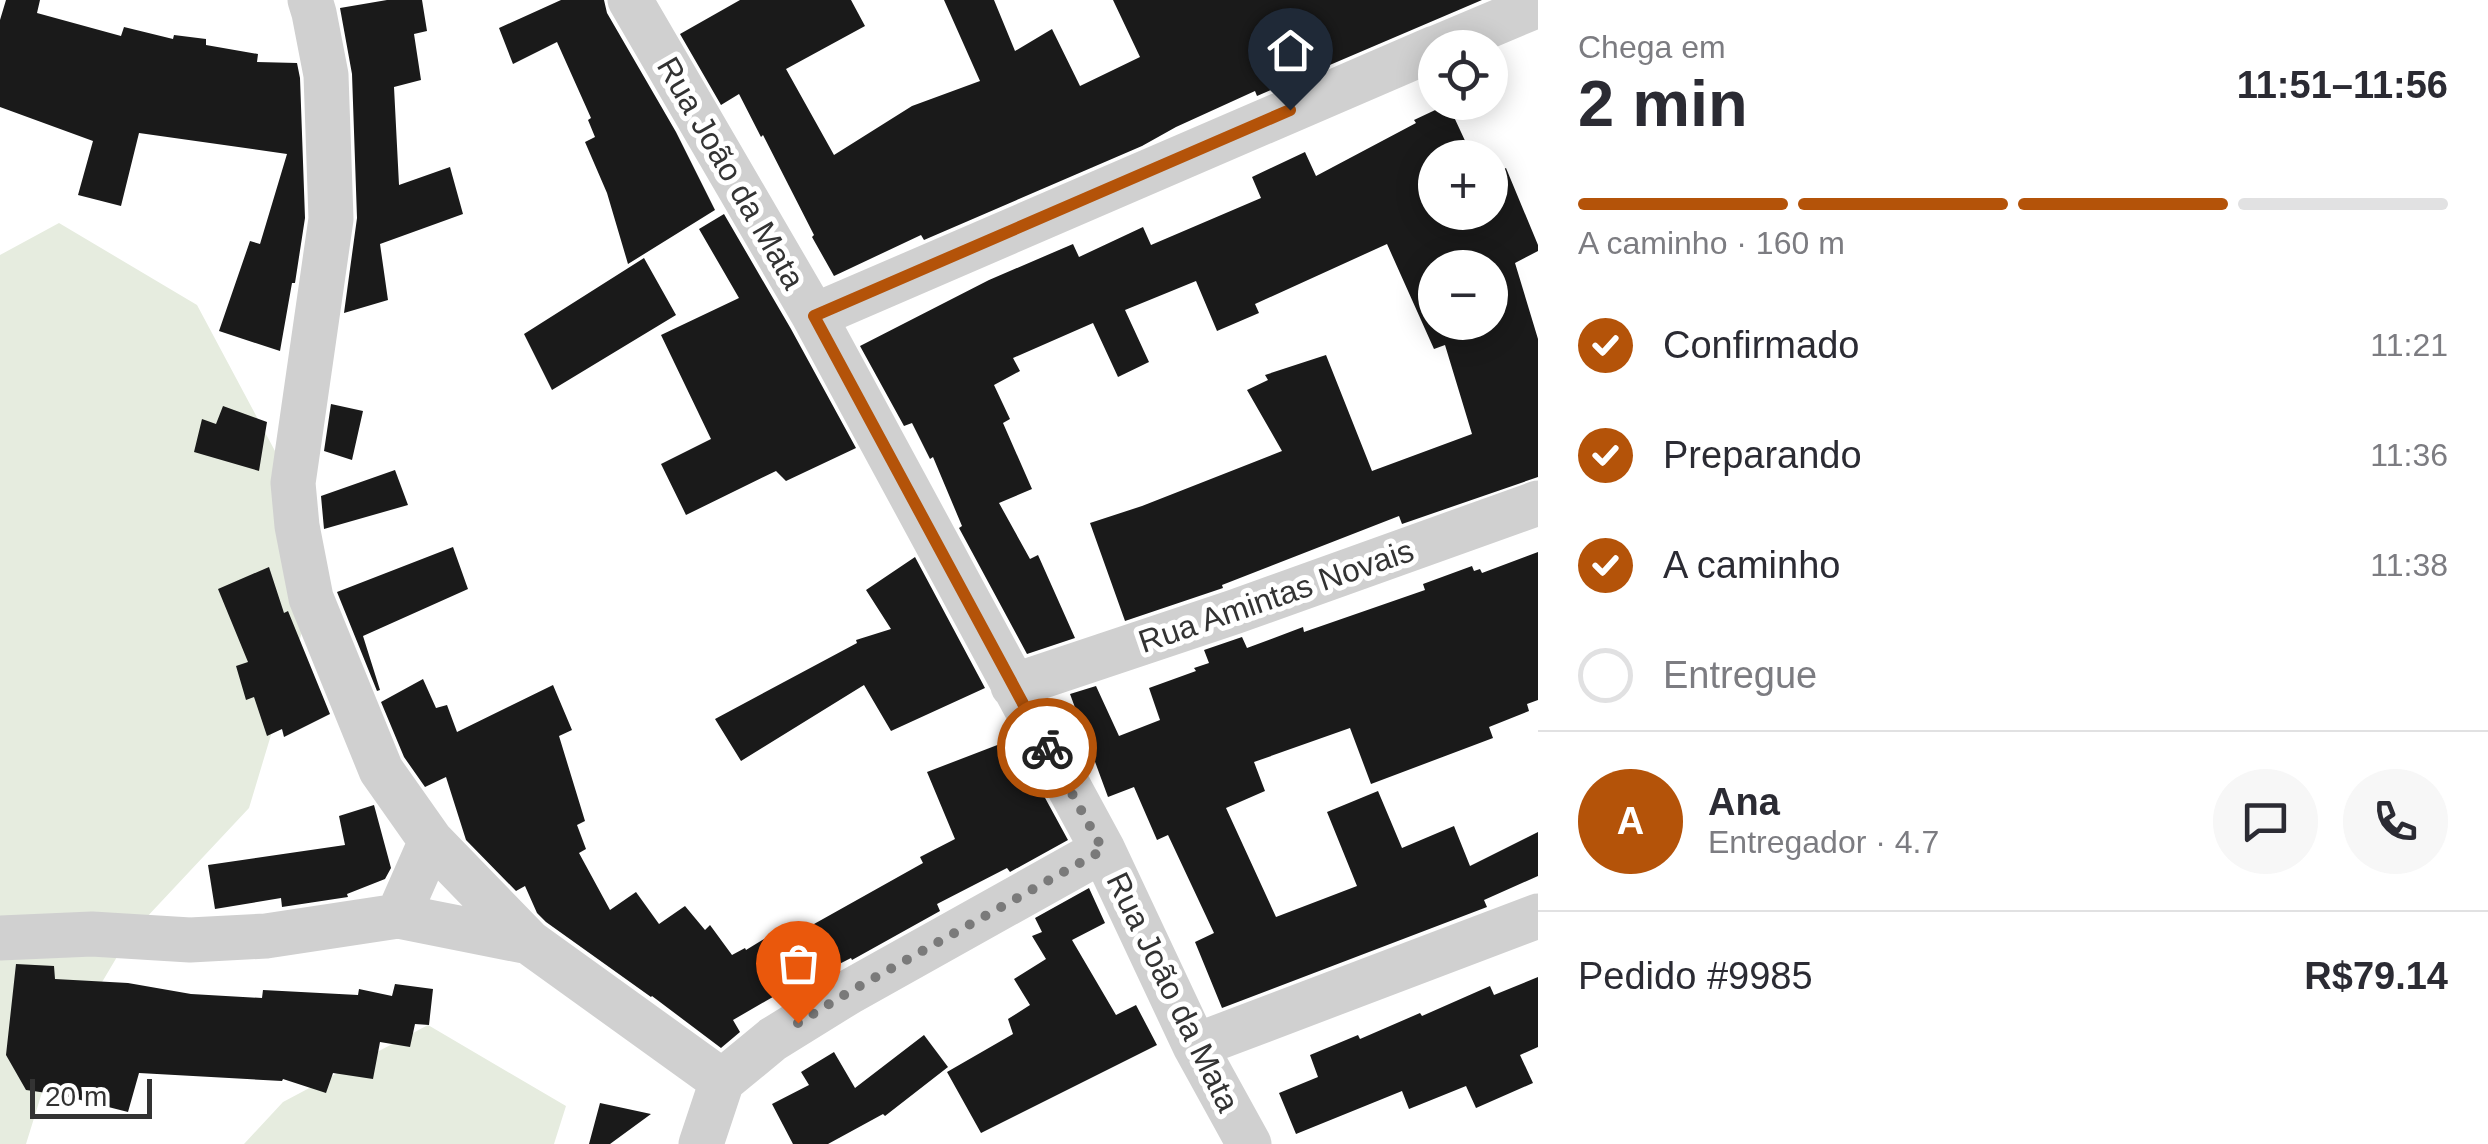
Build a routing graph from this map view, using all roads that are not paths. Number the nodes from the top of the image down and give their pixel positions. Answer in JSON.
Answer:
{"nodes":[{"id":1,"x":310,"y":0,"type":"edge"},
{"id":2,"x":1538,"y":5,"type":"edge"},
{"id":3,"x":647,"y":6,"type":"edge"},
{"id":4,"x":1479,"y":30,"type":"edge"},
{"id":5,"x":1418,"y":56,"type":"edge"},
{"id":6,"x":814,"y":316,"type":"junction"},
{"id":7,"x":1538,"y":503,"type":"edge"},
{"id":8,"x":1013,"y":686,"type":"junction"},
{"id":9,"x":430,"y":841,"type":"junction"},
{"id":10,"x":1103,"y":850,"type":"junction"},
{"id":11,"x":398,"y":916,"type":"junction"},
{"id":12,"x":1538,"y":916,"type":"edge"},
{"id":13,"x":0,"y":938,"type":"edge"},
{"id":14,"x":530,"y":942,"type":"junction"},
{"id":15,"x":1194,"y":1046,"type":"junction"},
{"id":16,"x":722,"y":1081,"type":"junction"},
{"id":17,"x":702,"y":1144,"type":"edge"},
{"id":18,"x":1250,"y":1144,"type":"edge"}],
"edges":[{"from":1,"to":9,"type":"street"},
{"from":2,"to":4,"type":"street"},
{"from":3,"to":6,"type":"street","name":"Rua João da Mata"},
{"from":5,"to":6,"type":"street"},
{"from":6,"to":8,"type":"street","name":"Rua João da Mata"},
{"from":7,"to":8,"type":"street","name":"Rua Amintas Novais"},
{"from":8,"to":10,"type":"street","name":"Rua João da Mata"},
{"from":9,"to":11,"type":"street"},
{"from":9,"to":14,"type":"street"},
{"from":10,"to":15,"type":"street","name":"Rua João da Mata"},
{"from":10,"to":16,"type":"street"},
{"from":11,"to":13,"type":"street"},
{"from":11,"to":14,"type":"street"},
{"from":12,"to":15,"type":"street"},
{"from":14,"to":16,"type":"street"},
{"from":15,"to":18,"type":"street","name":"Rua João da Mata"},
{"from":16,"to":17,"type":"street"}]}
